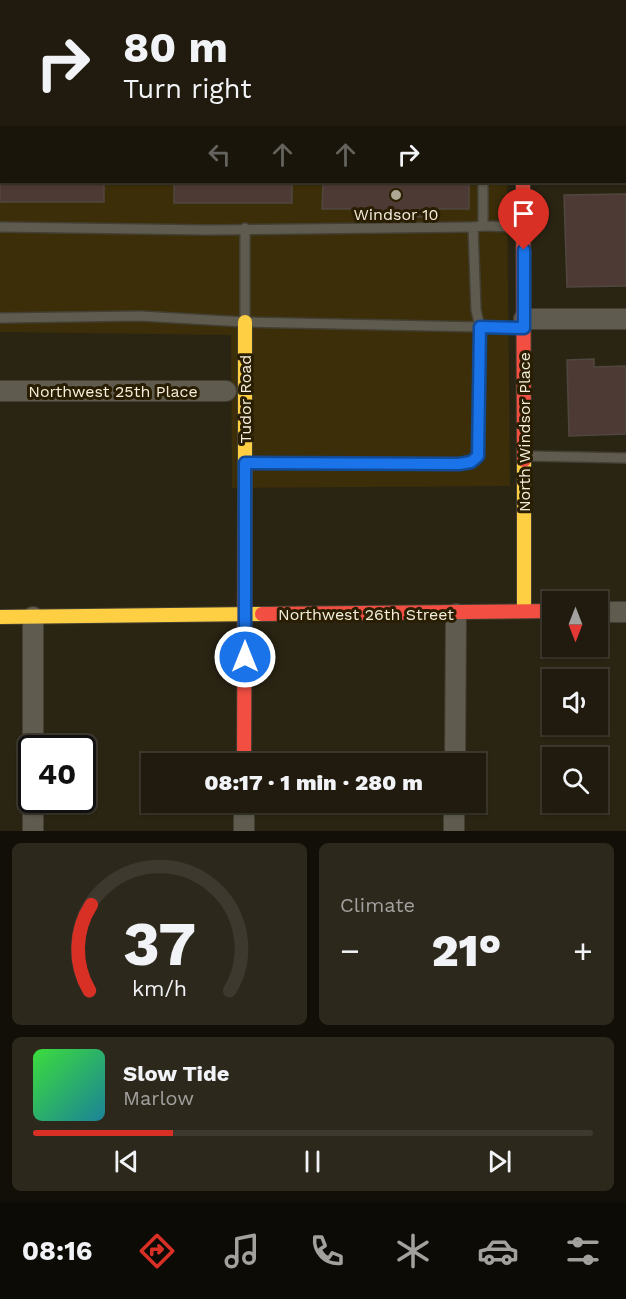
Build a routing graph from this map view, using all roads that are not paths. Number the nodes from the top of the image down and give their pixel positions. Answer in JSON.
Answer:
{"nodes":[{"id":1,"x":483,"y":183,"type":"edge"},
{"id":2,"x":523,"y":183,"type":"edge"},
{"id":3,"x":483,"y":226,"type":"junction"},
{"id":4,"x":0,"y":227,"type":"edge"},
{"id":5,"x":473,"y":227,"type":"junction"},
{"id":6,"x":524,"y":227,"type":"junction"},
{"id":7,"x":245,"y":228,"type":"junction"},
{"id":8,"x":0,"y":318,"type":"edge"},
{"id":9,"x":626,"y":319,"type":"edge"},
{"id":10,"x":245,"y":322,"type":"junction"},
{"id":11,"x":524,"y":323,"type":"junction"},
{"id":12,"x":480,"y":327,"type":"junction"},
{"id":13,"x":0,"y":391,"type":"edge"},
{"id":14,"x":226,"y":391,"type":"dead end"},
{"id":15,"x":524,"y":456,"type":"junction"},
{"id":16,"x":626,"y":458,"type":"edge"},
{"id":17,"x":245,"y":463,"type":"junction"},
{"id":18,"x":524,"y":611,"type":"junction"},
{"id":19,"x":542,"y":611,"type":"edge"},
{"id":20,"x":608,"y":612,"type":"edge"},
{"id":21,"x":626,"y":612,"type":"edge"},
{"id":22,"x":245,"y":614,"type":"junction"},
{"id":23,"x":456,"y":614,"type":"junction"},
{"id":24,"x":0,"y":617,"type":"edge"},
{"id":25,"x":33,"y":617,"type":"junction"},
{"id":26,"x":33,"y":735,"type":"edge"},
{"id":27,"x":244,"y":753,"type":"edge"},
{"id":28,"x":455,"y":753,"type":"edge"},
{"id":29,"x":33,"y":813,"type":"edge"},
{"id":30,"x":244,"y":813,"type":"edge"},
{"id":31,"x":454,"y":813,"type":"edge"},
{"id":32,"x":33,"y":831,"type":"edge"},
{"id":33,"x":244,"y":831,"type":"edge"},
{"id":34,"x":454,"y":831,"type":"edge"}],
"edges":[{"from":1,"to":3,"type":"lane"},
{"from":2,"to":6,"type":"street","name":"North Windsor Place"},
{"from":3,"to":5,"type":"lane"},
{"from":3,"to":6,"type":"lane"},
{"from":4,"to":7,"type":"lane"},
{"from":5,"to":7,"type":"lane"},
{"from":5,"to":12,"type":"lane"},
{"from":6,"to":11,"type":"street","name":"North Windsor Place"},
{"from":7,"to":10,"type":"lane"},
{"from":8,"to":10,"type":"lane"},
{"from":9,"to":11,"type":"street"},
{"from":10,"to":12,"type":"lane"},
{"from":10,"to":17,"type":"street","name":"Tudor Road"},
{"from":11,"to":12,"type":"lane"},
{"from":11,"to":15,"type":"street","name":"North Windsor Place"},
{"from":12,"to":17,"type":"lane"},
{"from":13,"to":14,"type":"street","name":"Northwest 25th Place"},
{"from":15,"to":16,"type":"lane"},
{"from":15,"to":18,"type":"street","name":"North Windsor Place"},
{"from":17,"to":22,"type":"street","name":"Tudor Road"},
{"from":18,"to":19,"type":"street","name":"Northwest 26th Street"},
{"from":18,"to":23,"type":"street","name":"Northwest 26th Street"},
{"from":20,"to":21,"type":"street"},
{"from":22,"to":23,"type":"street","name":"Northwest 26th Street"},
{"from":22,"to":25,"type":"street","name":"Northwest 26th Street"},
{"from":22,"to":27,"type":"street","name":"Tudor Road"},
{"from":23,"to":28,"type":"street"},
{"from":24,"to":25,"type":"street","name":"Northwest 26th Street"},
{"from":25,"to":26,"type":"street"},
{"from":29,"to":32,"type":"street"},
{"from":30,"to":33,"type":"street"},
{"from":31,"to":34,"type":"street"}]}
